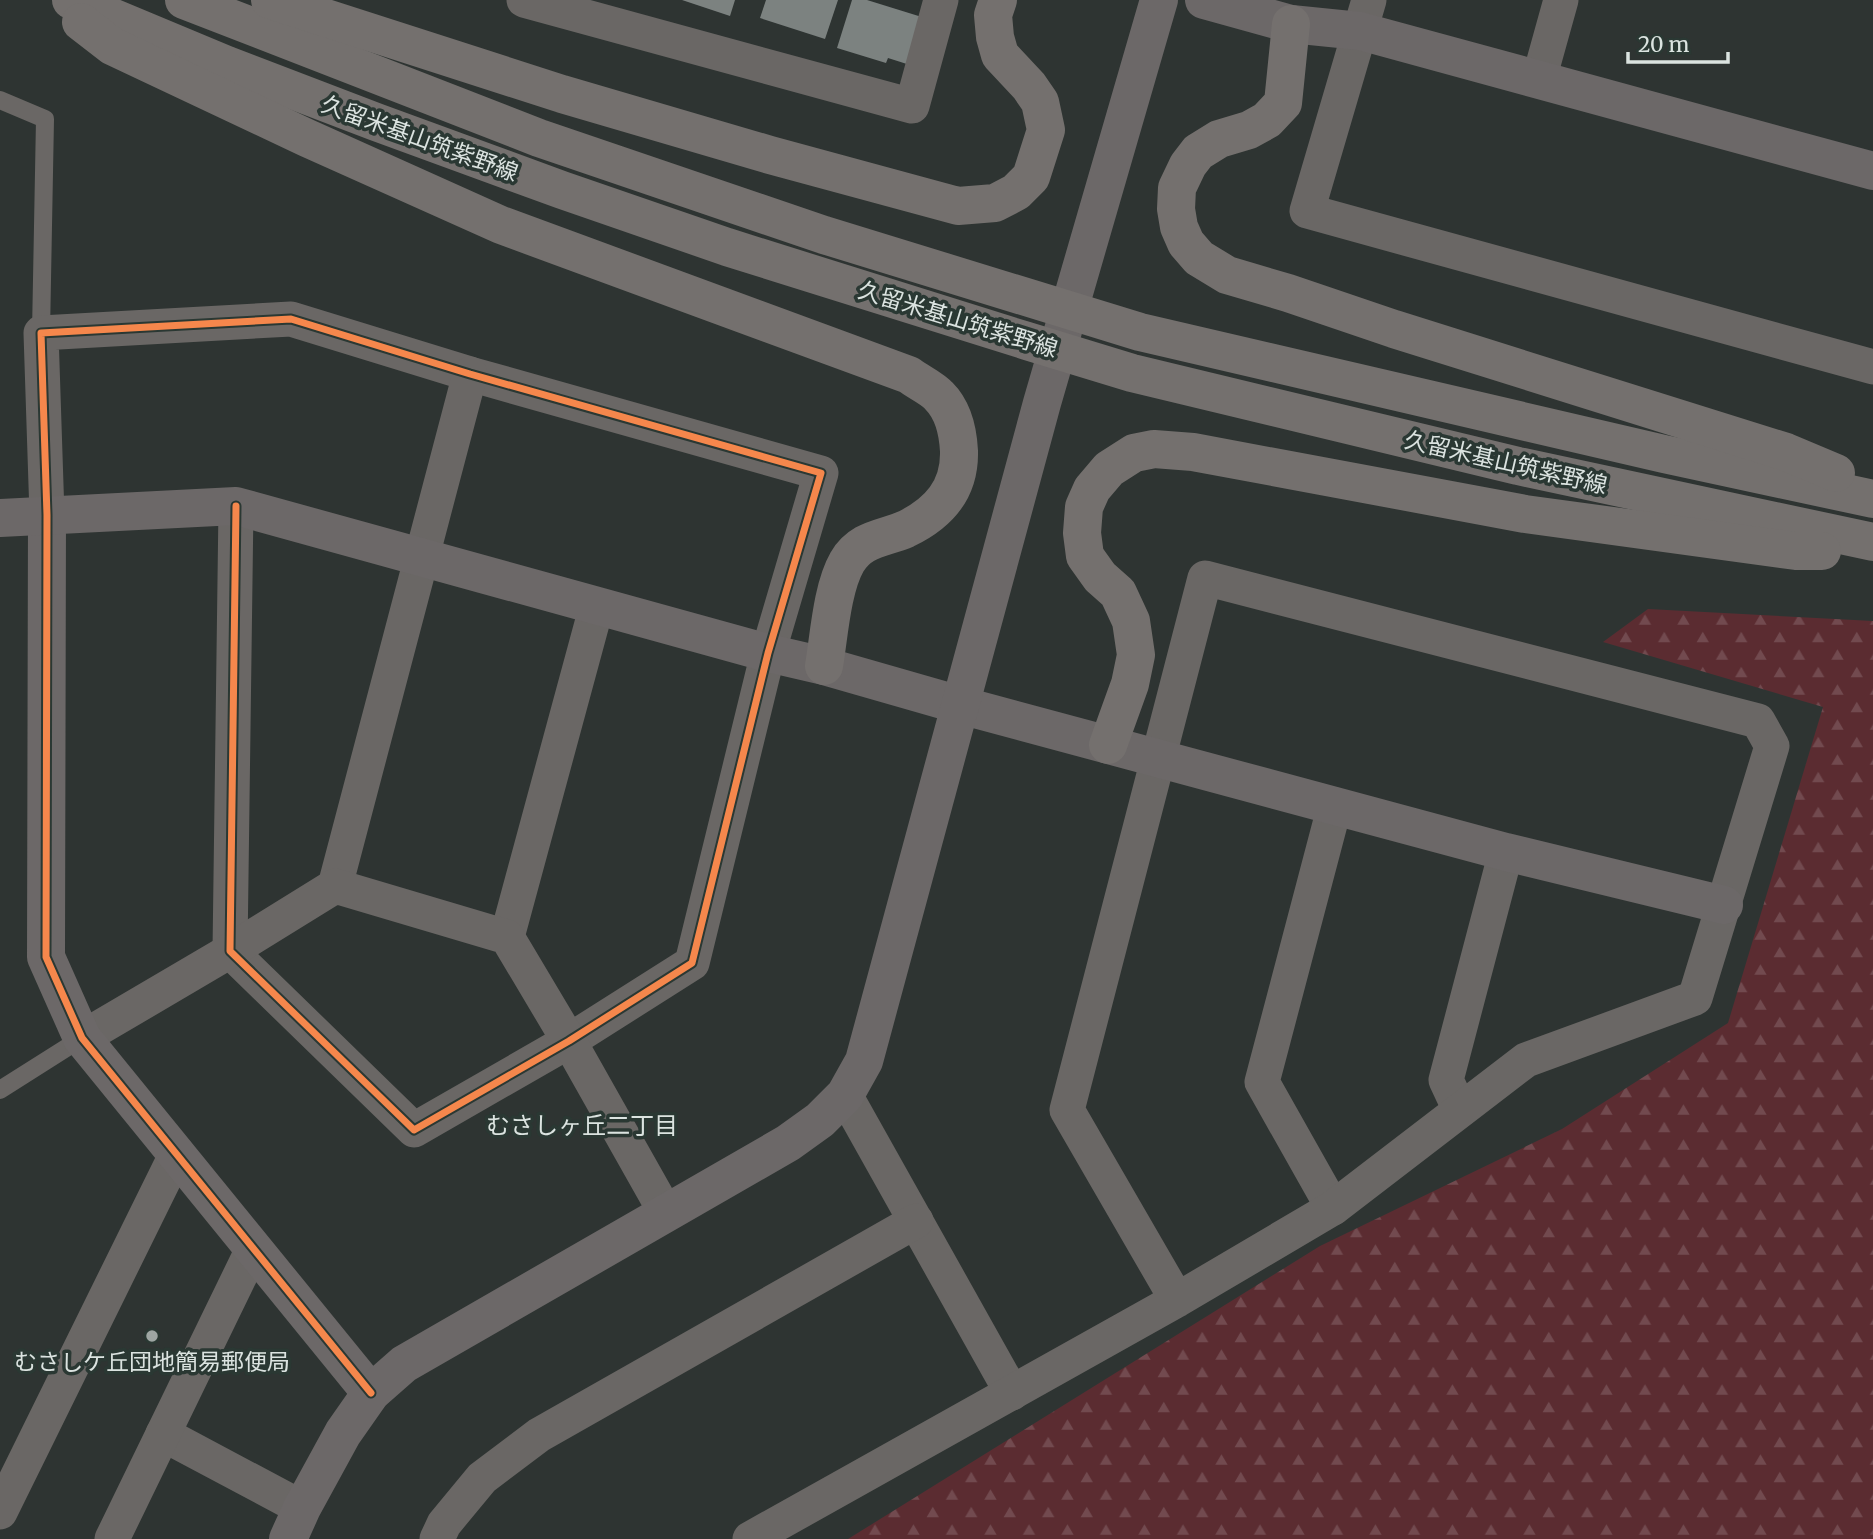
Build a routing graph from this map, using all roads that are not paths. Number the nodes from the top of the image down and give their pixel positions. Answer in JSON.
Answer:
{"nodes":[{"id":1,"x":52,"y":0,"type":"edge"},
{"id":2,"x":71,"y":0,"type":"edge"},
{"id":3,"x":184,"y":0,"type":"edge"},
{"id":4,"x":270,"y":0,"type":"edge"},
{"id":5,"x":524,"y":0,"type":"edge"},
{"id":6,"x":941,"y":0,"type":"edge"},
{"id":7,"x":998,"y":0,"type":"edge"},
{"id":8,"x":1159,"y":0,"type":"edge"},
{"id":9,"x":1204,"y":0,"type":"edge"},
{"id":10,"x":1561,"y":0,"type":"edge"},
{"id":11,"x":1364,"y":15,"type":"edge"},
{"id":12,"x":1291,"y":24,"type":"junction"},
{"id":13,"x":1539,"y":79,"type":"junction"},
{"id":14,"x":0,"y":100,"type":"edge"},
{"id":15,"x":1872,"y":168,"type":"edge"},
{"id":16,"x":41,"y":333,"type":"junction"},
{"id":17,"x":1873,"y":367,"type":"edge"},
{"id":18,"x":470,"y":374,"type":"junction"},
{"id":19,"x":1873,"y":488,"type":"edge"},
{"id":20,"x":1873,"y":499,"type":"edge"},
{"id":21,"x":236,"y":506,"type":"junction"},
{"id":22,"x":47,"y":515,"type":"junction"},
{"id":23,"x":0,"y":518,"type":"edge"},
{"id":24,"x":1873,"y":542,"type":"edge"},
{"id":25,"x":1873,"y":550,"type":"edge"},
{"id":26,"x":421,"y":556,"type":"junction"},
{"id":27,"x":597,"y":605,"type":"junction"},
{"id":28,"x":768,"y":653,"type":"junction"},
{"id":29,"x":824,"y":666,"type":"junction"},
{"id":30,"x":960,"y":705,"type":"junction"},
{"id":31,"x":1108,"y":745,"type":"junction"},
{"id":32,"x":1159,"y":758,"type":"junction"},
{"id":33,"x":1335,"y":805,"type":"junction"},
{"id":34,"x":1506,"y":852,"type":"junction"},
{"id":35,"x":335,"y":886,"type":"junction"},
{"id":36,"x":1724,"y":905,"type":"junction"},
{"id":37,"x":507,"y":937,"type":"junction"},
{"id":38,"x":230,"y":951,"type":"junction"},
{"id":39,"x":82,"y":1038,"type":"junction"},
{"id":40,"x":569,"y":1041,"type":"junction"},
{"id":41,"x":0,"y":1090,"type":"edge"},
{"id":42,"x":845,"y":1096,"type":"junction"},
{"id":43,"x":1460,"y":1110,"type":"junction"},
{"id":44,"x":177,"y":1153,"type":"junction"},
{"id":45,"x":1333,"y":1208,"type":"junction"},
{"id":46,"x":666,"y":1213,"type":"junction"},
{"id":47,"x":916,"y":1221,"type":"junction"},
{"id":48,"x":253,"y":1249,"type":"junction"},
{"id":49,"x":1177,"y":1300,"type":"junction"},
{"id":50,"x":371,"y":1393,"type":"junction"},
{"id":51,"x":1012,"y":1393,"type":"junction"},
{"id":52,"x":163,"y":1434,"type":"junction"},
{"id":53,"x":0,"y":1512,"type":"edge"},
{"id":54,"x":295,"y":1524,"type":"edge"},
{"id":55,"x":754,"y":1538,"type":"edge"},
{"id":56,"x":111,"y":1539,"type":"edge"},
{"id":57,"x":437,"y":1539,"type":"edge"}],
"edges":[{"from":1,"to":29,"type":"main road"},
{"from":2,"to":24,"type":"main road","name":"久留米基山筑紫野線"},
{"from":3,"to":20,"type":"main road","name":"久留米基山筑紫野線"},
{"from":4,"to":7,"type":"main road"},
{"from":5,"to":6,"type":"street"},
{"from":8,"to":30,"type":"street"},
{"from":9,"to":12,"type":"street"},
{"from":10,"to":13,"type":"street"},
{"from":11,"to":12,"type":"street"},
{"from":11,"to":13,"type":"street"},
{"from":11,"to":17,"type":"street"},
{"from":12,"to":19,"type":"main road"},
{"from":13,"to":15,"type":"street"},
{"from":14,"to":16,"type":"lane"},
{"from":16,"to":18,"type":"street"},
{"from":16,"to":22,"type":"street"},
{"from":18,"to":26,"type":"street"},
{"from":18,"to":28,"type":"street"},
{"from":21,"to":22,"type":"street"},
{"from":21,"to":26,"type":"street"},
{"from":21,"to":38,"type":"street"},
{"from":22,"to":23,"type":"street"},
{"from":22,"to":39,"type":"street"},
{"from":25,"to":31,"type":"main road"},
{"from":26,"to":27,"type":"street"},
{"from":26,"to":35,"type":"street"},
{"from":27,"to":28,"type":"street"},
{"from":27,"to":37,"type":"street"},
{"from":28,"to":29,"type":"street"},
{"from":28,"to":40,"type":"street"},
{"from":29,"to":30,"type":"street"},
{"from":30,"to":31,"type":"street"},
{"from":30,"to":42,"type":"street"},
{"from":31,"to":32,"type":"street"},
{"from":32,"to":33,"type":"street"},
{"from":32,"to":36,"type":"street"},
{"from":32,"to":49,"type":"street"},
{"from":33,"to":34,"type":"street"},
{"from":33,"to":45,"type":"street"},
{"from":34,"to":36,"type":"street"},
{"from":34,"to":43,"type":"street"},
{"from":35,"to":37,"type":"street"},
{"from":35,"to":38,"type":"street"},
{"from":36,"to":43,"type":"street"},
{"from":37,"to":40,"type":"street"},
{"from":38,"to":39,"type":"street"},
{"from":38,"to":40,"type":"street"},
{"from":39,"to":41,"type":"lane"},
{"from":39,"to":44,"type":"street"},
{"from":40,"to":46,"type":"street"},
{"from":42,"to":46,"type":"street"},
{"from":42,"to":47,"type":"street"},
{"from":43,"to":45,"type":"street"},
{"from":44,"to":48,"type":"street"},
{"from":44,"to":53,"type":"street"},
{"from":45,"to":49,"type":"street"},
{"from":46,"to":50,"type":"street"},
{"from":47,"to":51,"type":"street"},
{"from":47,"to":57,"type":"street"},
{"from":48,"to":50,"type":"street"},
{"from":48,"to":52,"type":"street"},
{"from":49,"to":51,"type":"street"},
{"from":50,"to":54,"type":"street"},
{"from":51,"to":55,"type":"street"},
{"from":52,"to":54,"type":"street"},
{"from":52,"to":56,"type":"street"}]}
